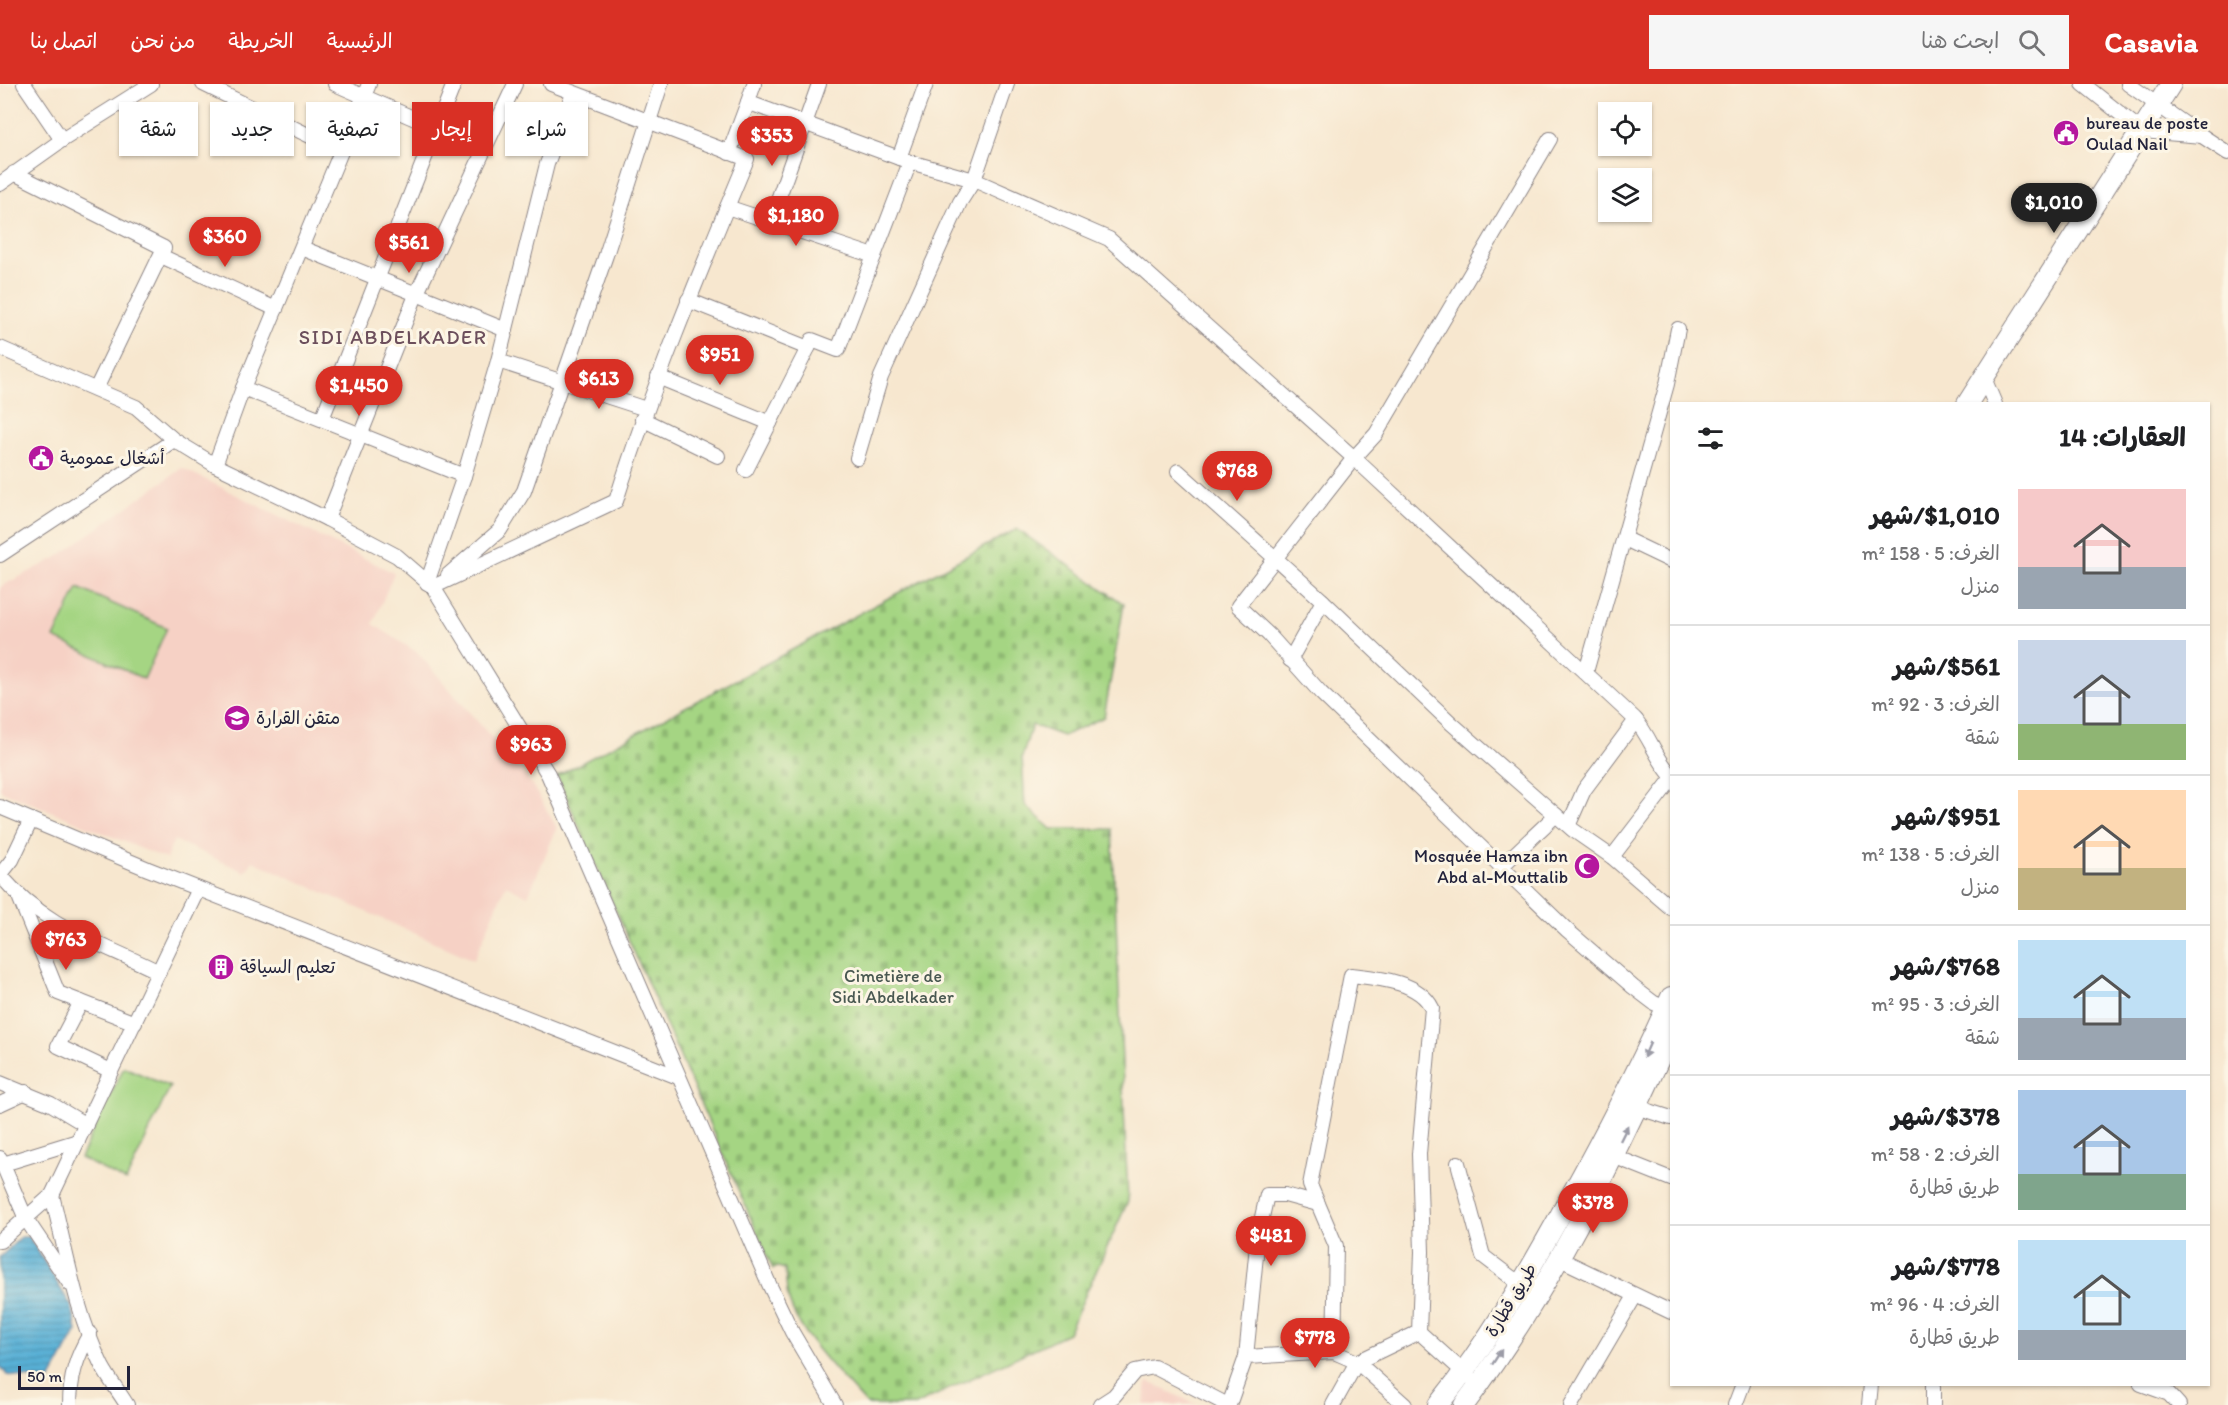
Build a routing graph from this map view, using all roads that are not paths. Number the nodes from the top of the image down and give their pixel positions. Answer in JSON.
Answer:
{"nodes":[{"id":1,"x":24,"y":84,"type":"edge"},
{"id":2,"x":152,"y":84,"type":"edge"},
{"id":3,"x":203,"y":84,"type":"edge"},
{"id":4,"x":335,"y":84,"type":"edge"},
{"id":5,"x":454,"y":84,"type":"edge"},
{"id":6,"x":515,"y":84,"type":"edge"},
{"id":7,"x":551,"y":84,"type":"edge"},
{"id":8,"x":661,"y":84,"type":"edge"},
{"id":9,"x":754,"y":84,"type":"edge"},
{"id":10,"x":819,"y":84,"type":"edge"},
{"id":11,"x":926,"y":84,"type":"edge"},
{"id":12,"x":1007,"y":84,"type":"edge"},
{"id":13,"x":2083,"y":84,"type":"edge"},
{"id":14,"x":2128,"y":84,"type":"edge"},
{"id":15,"x":2171,"y":84,"type":"edge"},
{"id":16,"x":130,"y":90,"type":"edge"},
{"id":17,"x":366,"y":90,"type":"edge"},
{"id":18,"x":573,"y":94,"type":"junction"},
{"id":19,"x":447,"y":102,"type":"edge"},
{"id":20,"x":748,"y":102,"type":"junction"},
{"id":21,"x":2159,"y":104,"type":"junction"},
{"id":22,"x":412,"y":115,"type":"edge"},
{"id":23,"x":647,"y":122,"type":"junction"},
{"id":24,"x":804,"y":123,"type":"junction"},
{"id":25,"x":2142,"y":131,"type":"junction"},
{"id":26,"x":306,"y":134,"type":"edge"},
{"id":27,"x":2202,"y":136,"type":"junction"},
{"id":28,"x":1550,"y":139,"type":"dead end"},
{"id":29,"x":62,"y":140,"type":"junction"},
{"id":30,"x":729,"y":153,"type":"junction"},
{"id":31,"x":2228,"y":153,"type":"edge"},
{"id":32,"x":339,"y":156,"type":"edge"},
{"id":33,"x":425,"y":156,"type":"edge"},
{"id":34,"x":904,"y":160,"type":"junction"},
{"id":35,"x":14,"y":173,"type":"junction"},
{"id":36,"x":974,"y":180,"type":"junction"},
{"id":37,"x":0,"y":184,"type":"edge"},
{"id":38,"x":727,"y":207,"type":"junction"},
{"id":39,"x":770,"y":222,"type":"junction"},
{"id":40,"x":302,"y":248,"type":"junction"},
{"id":41,"x":161,"y":256,"type":"junction"},
{"id":42,"x":874,"y":256,"type":"junction"},
{"id":43,"x":376,"y":276,"type":"junction"},
{"id":44,"x":416,"y":295,"type":"junction"},
{"id":45,"x":688,"y":300,"type":"junction"},
{"id":46,"x":276,"y":309,"type":"junction"},
{"id":47,"x":1678,"y":329,"type":"dead end"},
{"id":48,"x":506,"y":330,"type":"junction"},
{"id":49,"x":0,"y":348,"type":"edge"},
{"id":50,"x":808,"y":348,"type":"junction"},
{"id":51,"x":498,"y":360,"type":"junction"},
{"id":52,"x":658,"y":377,"type":"junction"},
{"id":53,"x":1984,"y":378,"type":"junction"},
{"id":54,"x":563,"y":381,"type":"junction"},
{"id":55,"x":243,"y":388,"type":"junction"},
{"id":56,"x":96,"y":389,"type":"junction"},
{"id":57,"x":1968,"y":402,"type":"edge"},
{"id":58,"x":1994,"y":402,"type":"edge"},
{"id":59,"x":644,"y":414,"type":"junction"},
{"id":60,"x":322,"y":419,"type":"junction"},
{"id":61,"x":770,"y":423,"type":"junction"},
{"id":62,"x":362,"y":435,"type":"junction"},
{"id":63,"x":174,"y":440,"type":"junction"},
{"id":64,"x":718,"y":456,"type":"dead end"},
{"id":65,"x":857,"y":458,"type":"dead end"},
{"id":66,"x":1354,"y":458,"type":"junction"},
{"id":67,"x":215,"y":465,"type":"junction"},
{"id":68,"x":746,"y":470,"type":"dead end"},
{"id":69,"x":1178,"y":471,"type":"dead end"},
{"id":70,"x":464,"y":476,"type":"junction"},
{"id":71,"x":327,"y":519,"type":"junction"},
{"id":72,"x":1625,"y":539,"type":"junction"},
{"id":73,"x":0,"y":555,"type":"edge"},
{"id":74,"x":1275,"y":557,"type":"junction"},
{"id":75,"x":1670,"y":561,"type":"edge"},
{"id":76,"x":430,"y":585,"type":"junction"},
{"id":77,"x":1323,"y":601,"type":"junction"},
{"id":78,"x":1290,"y":660,"type":"junction"},
{"id":79,"x":1586,"y":672,"type":"junction"},
{"id":80,"x":1636,"y":720,"type":"junction"},
{"id":81,"x":1670,"y":774,"type":"edge"},
{"id":82,"x":1670,"y":781,"type":"edge"},
{"id":83,"x":0,"y":807,"type":"edge"},
{"id":84,"x":1556,"y":815,"type":"junction"},
{"id":85,"x":31,"y":820,"type":"junction"},
{"id":86,"x":1569,"y":824,"type":"junction"},
{"id":87,"x":1612,"y":857,"type":"junction"},
{"id":88,"x":1501,"y":867,"type":"junction"},
{"id":89,"x":198,"y":889,"type":"junction"},
{"id":90,"x":19,"y":898,"type":"junction"},
{"id":91,"x":1670,"y":907,"type":"edge"},
{"id":92,"x":159,"y":972,"type":"junction"},
{"id":93,"x":81,"y":1002,"type":"junction"},
{"id":94,"x":1669,"y":1005,"type":"edge"},
{"id":95,"x":135,"y":1023,"type":"junction"},
{"id":96,"x":1670,"y":1036,"type":"edge"},
{"id":97,"x":111,"y":1071,"type":"junction"},
{"id":98,"x":678,"y":1077,"type":"junction"},
{"id":99,"x":1,"y":1081,"type":"edge"},
{"id":100,"x":26,"y":1092,"type":"junction"},
{"id":101,"x":0,"y":1104,"type":"edge"},
{"id":102,"x":1636,"y":1107,"type":"junction"},
{"id":103,"x":1670,"y":1118,"type":"edge"},
{"id":104,"x":86,"y":1125,"type":"junction"},
{"id":105,"x":78,"y":1141,"type":"junction"},
{"id":106,"x":1612,"y":1156,"type":"junction"},
{"id":107,"x":1,"y":1162,"type":"edge"},
{"id":108,"x":1458,"y":1163,"type":"dead end"},
{"id":109,"x":1670,"y":1179,"type":"edge"},
{"id":110,"x":52,"y":1195,"type":"junction"},
{"id":111,"x":1318,"y":1204,"type":"junction"},
{"id":112,"x":26,"y":1219,"type":"junction"},
{"id":113,"x":0,"y":1241,"type":"edge"},
{"id":114,"x":1558,"y":1257,"type":"junction"},
{"id":115,"x":1522,"y":1281,"type":"junction"},
{"id":116,"x":1542,"y":1287,"type":"junction"},
{"id":117,"x":76,"y":1292,"type":"junction"},
{"id":118,"x":1635,"y":1296,"type":"junction"},
{"id":119,"x":1670,"y":1312,"type":"edge"},
{"id":120,"x":1419,"y":1332,"type":"junction"},
{"id":121,"x":90,"y":1334,"type":"junction"},
{"id":122,"x":1334,"y":1352,"type":"junction"},
{"id":123,"x":1246,"y":1357,"type":"junction"},
{"id":124,"x":1357,"y":1362,"type":"junction"},
{"id":125,"x":1472,"y":1379,"type":"junction"},
{"id":126,"x":1742,"y":1386,"type":"edge"},
{"id":127,"x":1871,"y":1386,"type":"edge"},
{"id":128,"x":1931,"y":1386,"type":"edge"},
{"id":129,"x":2153,"y":1386,"type":"edge"},
{"id":130,"x":2170,"y":1389,"type":"edge"},
{"id":131,"x":70,"y":1405,"type":"edge"},
{"id":132,"x":127,"y":1405,"type":"edge"},
{"id":133,"x":835,"y":1405,"type":"edge"},
{"id":134,"x":1100,"y":1405,"type":"edge"},
{"id":135,"x":1228,"y":1405,"type":"edge"},
{"id":136,"x":1333,"y":1405,"type":"edge"},
{"id":137,"x":1405,"y":1405,"type":"edge"},
{"id":138,"x":1438,"y":1405,"type":"edge"},
{"id":139,"x":1464,"y":1405,"type":"edge"},
{"id":140,"x":1571,"y":1405,"type":"edge"},
{"id":141,"x":1736,"y":1405,"type":"edge"},
{"id":142,"x":1869,"y":1405,"type":"edge"},
{"id":143,"x":1933,"y":1405,"type":"edge"},
{"id":144,"x":2179,"y":1405,"type":"edge"}],
"edges":[{"from":1,"to":29,"type":"street"},
{"from":2,"to":16,"type":"street"},
{"from":3,"to":26,"type":"street"},
{"from":4,"to":17,"type":"street"},
{"from":5,"to":19,"type":"street"},
{"from":6,"to":44,"type":"street"},
{"from":7,"to":18,"type":"street"},
{"from":8,"to":23,"type":"street"},
{"from":9,"to":20,"type":"street"},
{"from":10,"to":24,"type":"street"},
{"from":11,"to":34,"type":"street"},
{"from":12,"to":36,"type":"street"},
{"from":13,"to":25,"type":"street"},
{"from":14,"to":21,"type":"street"},
{"from":15,"to":21,"type":"main road"},
{"from":16,"to":29,"type":"street"},
{"from":17,"to":22,"type":"street"},
{"from":18,"to":23,"type":"street"},
{"from":18,"to":48,"type":"street"},
{"from":20,"to":24,"type":"street"},
{"from":20,"to":30,"type":"street"},
{"from":21,"to":25,"type":"main road"},
{"from":21,"to":27,"type":"street"},
{"from":23,"to":30,"type":"street"},
{"from":23,"to":54,"type":"street"},
{"from":24,"to":34,"type":"street"},
{"from":24,"to":39,"type":"street"},
{"from":25,"to":27,"type":"street"},
{"from":25,"to":53,"type":"main road"},
{"from":27,"to":31,"type":"street"},
{"from":28,"to":66,"type":"street"},
{"from":29,"to":35,"type":"street"},
{"from":30,"to":38,"type":"street"},
{"from":32,"to":40,"type":"street"},
{"from":33,"to":43,"type":"street"},
{"from":34,"to":36,"type":"street"},
{"from":34,"to":42,"type":"street"},
{"from":35,"to":37,"type":"street"},
{"from":35,"to":41,"type":"street"},
{"from":36,"to":65,"type":"street"},
{"from":36,"to":66,"type":"street"},
{"from":38,"to":39,"type":"street"},
{"from":38,"to":45,"type":"street"},
{"from":39,"to":42,"type":"street"},
{"from":40,"to":43,"type":"street"},
{"from":40,"to":46,"type":"street"},
{"from":41,"to":46,"type":"street"},
{"from":41,"to":56,"type":"street"},
{"from":42,"to":50,"type":"street"},
{"from":43,"to":44,"type":"street"},
{"from":43,"to":60,"type":"street"},
{"from":44,"to":48,"type":"street"},
{"from":44,"to":62,"type":"street"},
{"from":45,"to":50,"type":"street"},
{"from":45,"to":52,"type":"street"},
{"from":46,"to":55,"type":"street"},
{"from":47,"to":72,"type":"street"},
{"from":48,"to":51,"type":"street"},
{"from":49,"to":56,"type":"street"},
{"from":50,"to":61,"type":"street"},
{"from":51,"to":54,"type":"street"},
{"from":51,"to":70,"type":"street"},
{"from":52,"to":59,"type":"street"},
{"from":52,"to":61,"type":"street"},
{"from":53,"to":57,"type":"main road"},
{"from":53,"to":58,"type":"street"},
{"from":54,"to":59,"type":"street"},
{"from":54,"to":76,"type":"street"},
{"from":55,"to":60,"type":"street"},
{"from":55,"to":67,"type":"street"},
{"from":56,"to":63,"type":"street"},
{"from":59,"to":64,"type":"street"},
{"from":59,"to":76,"type":"street"},
{"from":60,"to":62,"type":"street"},
{"from":61,"to":68,"type":"street"},
{"from":62,"to":70,"type":"street"},
{"from":62,"to":71,"type":"street"},
{"from":63,"to":67,"type":"street"},
{"from":63,"to":73,"type":"street"},
{"from":66,"to":74,"type":"street"},
{"from":66,"to":79,"type":"street"},
{"from":67,"to":71,"type":"street"},
{"from":69,"to":74,"type":"street"},
{"from":70,"to":76,"type":"street"},
{"from":71,"to":76,"type":"street"},
{"from":72,"to":75,"type":"street"},
{"from":72,"to":79,"type":"street"},
{"from":74,"to":77,"type":"street"},
{"from":74,"to":78,"type":"street"},
{"from":76,"to":98,"type":"street"},
{"from":77,"to":78,"type":"street"},
{"from":77,"to":84,"type":"street"},
{"from":78,"to":88,"type":"street"},
{"from":79,"to":80,"type":"street"},
{"from":80,"to":81,"type":"street"},
{"from":80,"to":86,"type":"street"},
{"from":82,"to":87,"type":"street"},
{"from":83,"to":85,"type":"street"},
{"from":84,"to":86,"type":"street"},
{"from":84,"to":88,"type":"street"},
{"from":85,"to":89,"type":"street"},
{"from":85,"to":90,"type":"street"},
{"from":86,"to":87,"type":"street"},
{"from":87,"to":91,"type":"street"},
{"from":88,"to":94,"type":"street"},
{"from":89,"to":92,"type":"street"},
{"from":89,"to":98,"type":"street"},
{"from":90,"to":92,"type":"street"},
{"from":90,"to":93,"type":"street"},
{"from":92,"to":95,"type":"street"},
{"from":93,"to":95,"type":"street"},
{"from":93,"to":97,"type":"street"},
{"from":94,"to":115,"type":"main road","name":"طريق قطارة","one_way":true},
{"from":95,"to":97,"type":"street"},
{"from":96,"to":102,"type":"main road","name":"طريق قطارة"},
{"from":97,"to":104,"type":"street"},
{"from":98,"to":133,"type":"street"},
{"from":99,"to":100,"type":"street"},
{"from":100,"to":101,"type":"street"},
{"from":100,"to":104,"type":"street"},
{"from":102,"to":103,"type":"street"},
{"from":106,"to":102,"type":"main road","name":"طريق قطارة","one_way":true},
{"from":104,"to":105,"type":"street"},
{"from":105,"to":107,"type":"street"},
{"from":105,"to":110,"type":"street"},
{"from":106,"to":109,"type":"street"},
{"from":106,"to":114,"type":"main road","name":"طريق قطارة"},
{"from":107,"to":112,"type":"street"},
{"from":108,"to":115,"type":"street"},
{"from":110,"to":112,"type":"street"},
{"from":110,"to":117,"type":"street"},
{"from":111,"to":120,"type":"street"},
{"from":111,"to":122,"type":"street"},
{"from":111,"to":123,"type":"street"},
{"from":112,"to":113,"type":"street"},
{"from":112,"to":117,"type":"street"},
{"from":114,"to":116,"type":"main road","name":"طريق قطارة"},
{"from":114,"to":118,"type":"street"},
{"from":115,"to":116,"type":"street"},
{"from":115,"to":125,"type":"main road","name":"طريق قطارة"},
{"from":125,"to":116,"type":"main road","name":"طريق قطارة","one_way":true},
{"from":117,"to":121,"type":"street"},
{"from":118,"to":119,"type":"street"},
{"from":118,"to":140,"type":"street"},
{"from":120,"to":124,"type":"street"},
{"from":120,"to":125,"type":"street"},
{"from":121,"to":131,"type":"street"},
{"from":121,"to":132,"type":"street"},
{"from":122,"to":123,"type":"street"},
{"from":122,"to":124,"type":"street"},
{"from":123,"to":135,"type":"street"},
{"from":124,"to":136,"type":"street"},
{"from":124,"to":137,"type":"street"},
{"from":125,"to":138,"type":"main road","name":"طريق قطارة"},
{"from":125,"to":139,"type":"main road","name":"طريق قطارة"},
{"from":126,"to":141,"type":"street"},
{"from":127,"to":142,"type":"street"},
{"from":128,"to":143,"type":"street"},
{"from":129,"to":130,"type":"street"},
{"from":130,"to":144,"type":"street"},
{"from":134,"to":135,"type":"street"}]}
